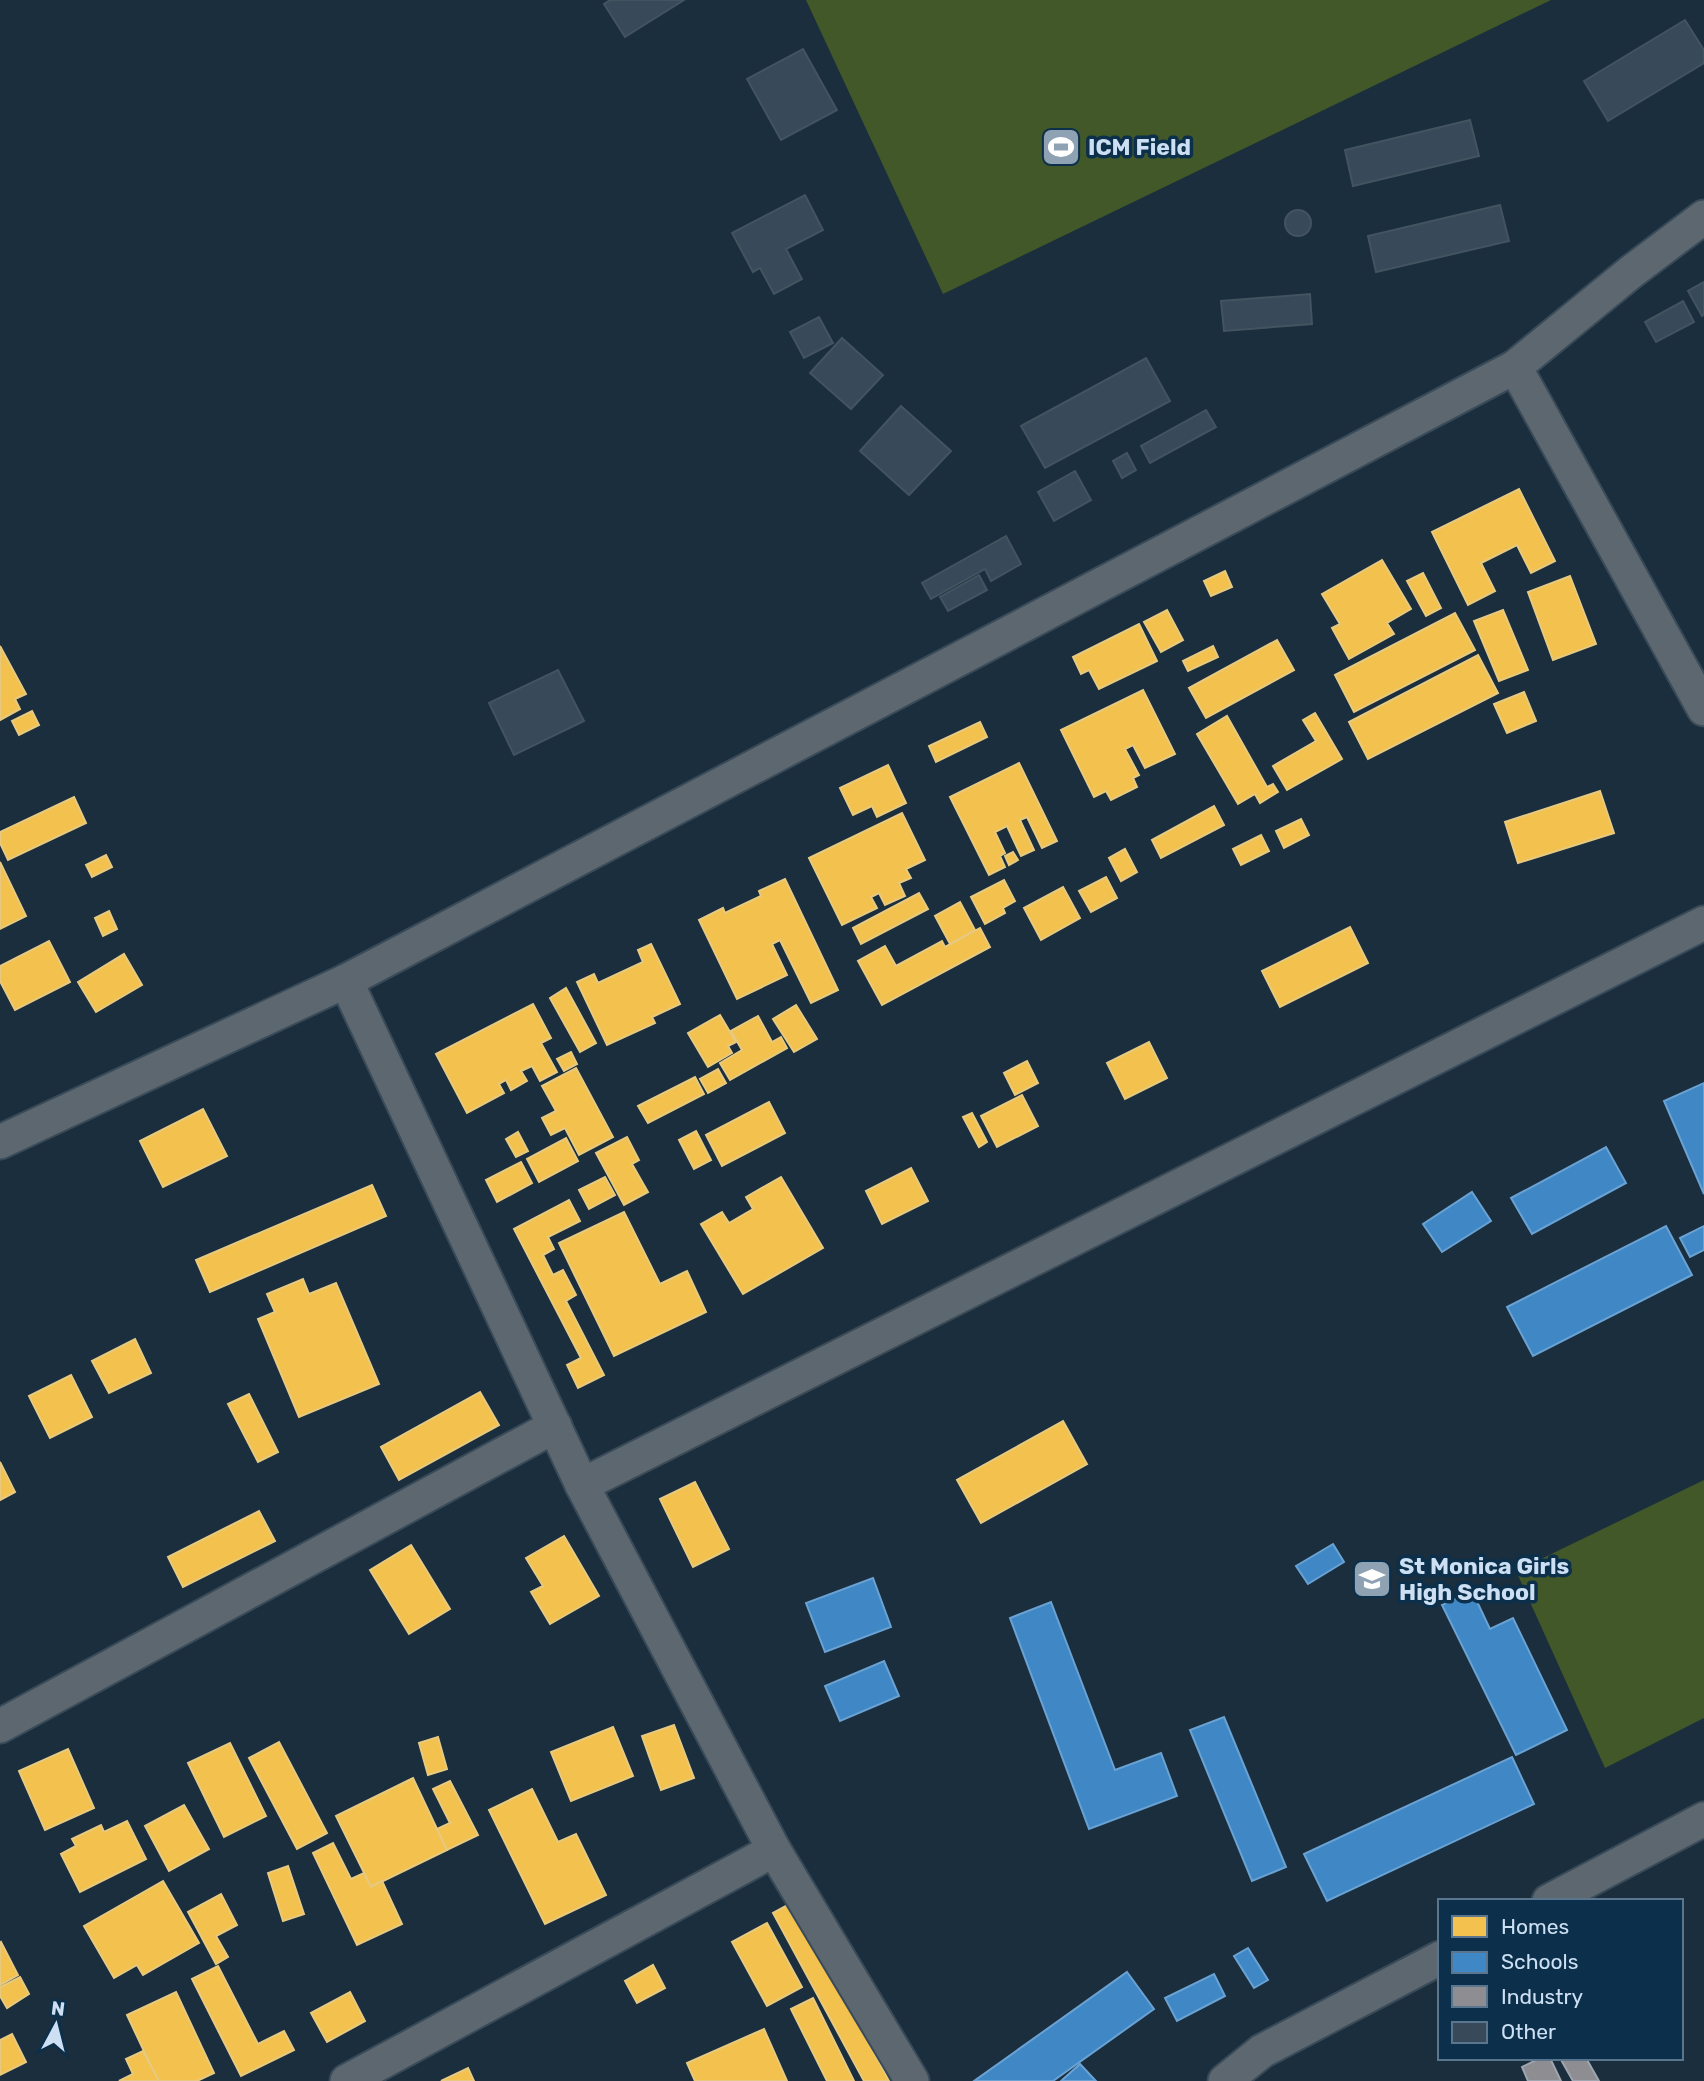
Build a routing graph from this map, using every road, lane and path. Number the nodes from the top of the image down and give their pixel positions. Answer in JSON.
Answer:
{"nodes":[{"id":1,"x":1704,"y":217,"type":"edge"},
{"id":2,"x":1515,"y":368,"type":"junction"},
{"id":3,"x":1704,"y":709,"type":"edge"},
{"id":4,"x":1704,"y":923,"type":"edge"},
{"id":5,"x":346,"y":981,"type":"junction"},
{"id":6,"x":0,"y":1142,"type":"edge"},
{"id":7,"x":555,"y":1426,"type":"junction"},
{"id":8,"x":582,"y":1485,"type":"junction"},
{"id":9,"x":0,"y":1726,"type":"edge"},
{"id":10,"x":1704,"y":1819,"type":"edge"},
{"id":11,"x":774,"y":1850,"type":"junction"},
{"id":12,"x":1553,"y":1899,"type":"edge"},
{"id":13,"x":1438,"y":1959,"type":"edge"},
{"id":14,"x":348,"y":2081,"type":"edge"},
{"id":15,"x":912,"y":2081,"type":"edge"},
{"id":16,"x":1225,"y":2081,"type":"edge"}],
"edges":[{"from":1,"to":2,"type":"street"},
{"from":2,"to":3,"type":"street"},
{"from":2,"to":5,"type":"street"},
{"from":4,"to":8,"type":"street"},
{"from":5,"to":6,"type":"street"},
{"from":5,"to":7,"type":"street"},
{"from":7,"to":8,"type":"street"},
{"from":7,"to":9,"type":"street"},
{"from":8,"to":11,"type":"street"},
{"from":10,"to":12,"type":"street"},
{"from":11,"to":14,"type":"street"},
{"from":11,"to":15,"type":"street"},
{"from":13,"to":16,"type":"street"}]}
